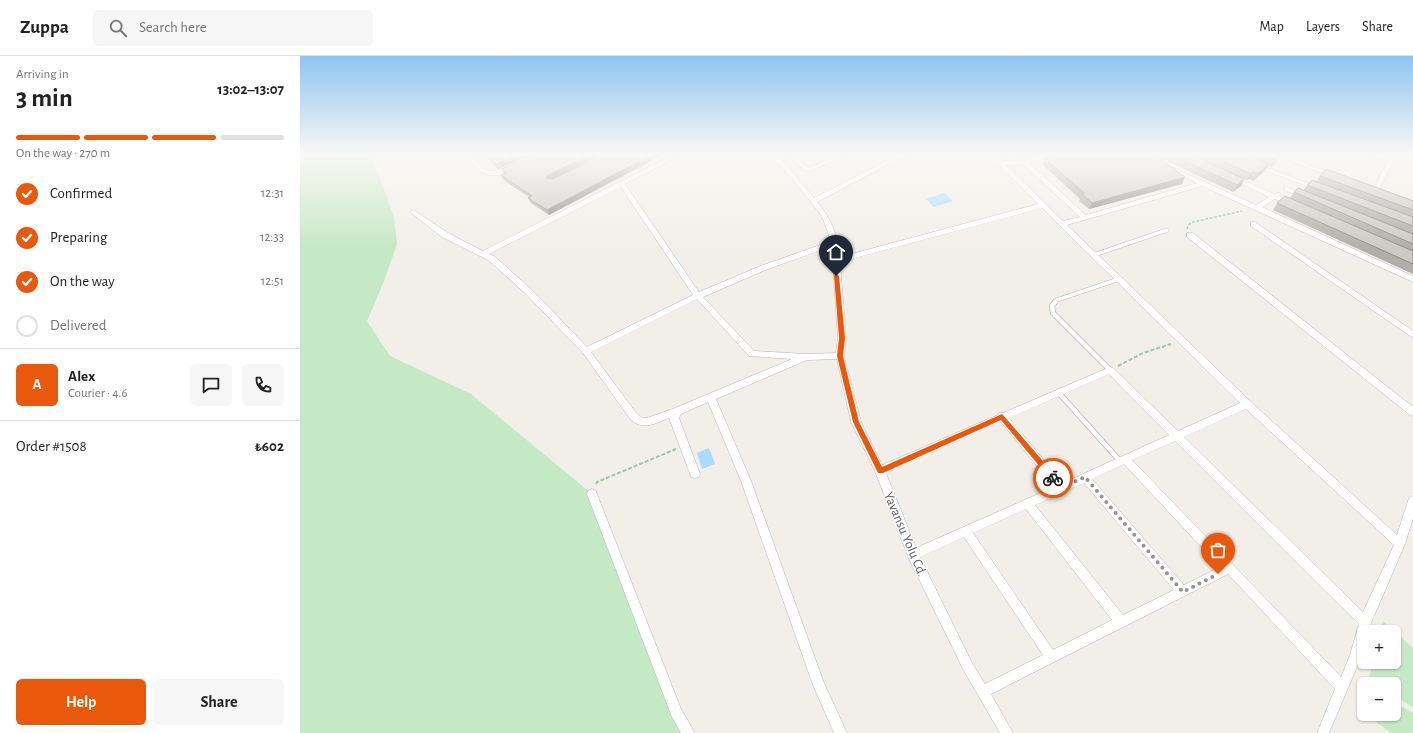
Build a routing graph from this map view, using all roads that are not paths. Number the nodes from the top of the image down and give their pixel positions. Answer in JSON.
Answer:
{"nodes":[{"id":1,"x":619,"y":186,"type":"edge"},
{"id":2,"x":623,"y":186,"type":"edge"},
{"id":3,"x":801,"y":186,"type":"edge"},
{"id":4,"x":842,"y":186,"type":"edge"},
{"id":5,"x":1024,"y":186,"type":"edge"},
{"id":6,"x":1051,"y":186,"type":"edge"},
{"id":7,"x":1196,"y":186,"type":"edge"},
{"id":8,"x":1205,"y":186,"type":"edge"},
{"id":9,"x":1250,"y":186,"type":"edge"},
{"id":10,"x":1291,"y":186,"type":"edge"},
{"id":11,"x":1320,"y":186,"type":"edge"},
{"id":12,"x":1381,"y":186,"type":"edge"},
{"id":13,"x":1368,"y":188,"type":"edge"},
{"id":14,"x":1286,"y":189,"type":"junction"},
{"id":15,"x":1327,"y":191,"type":"edge"},
{"id":16,"x":1274,"y":196,"type":"junction"},
{"id":17,"x":813,"y":200,"type":"junction"},
{"id":18,"x":1314,"y":200,"type":"edge"},
{"id":19,"x":1044,"y":206,"type":"junction"},
{"id":20,"x":1256,"y":208,"type":"junction"},
{"id":21,"x":1302,"y":209,"type":"edge"},
{"id":22,"x":413,"y":212,"type":"dead end"},
{"id":23,"x":1086,"y":218,"type":"junction"},
{"id":24,"x":1062,"y":224,"type":"junction"},
{"id":25,"x":1253,"y":224,"type":"dead end"},
{"id":26,"x":1167,"y":230,"type":"dead end"},
{"id":27,"x":1190,"y":235,"type":"road end"},
{"id":28,"x":835,"y":242,"type":"junction"},
{"id":29,"x":484,"y":254,"type":"junction"},
{"id":30,"x":1094,"y":255,"type":"junction"},
{"id":31,"x":835,"y":261,"type":"junction"},
{"id":32,"x":1119,"y":279,"type":"junction"},
{"id":33,"x":1413,"y":279,"type":"edge"},
{"id":34,"x":697,"y":295,"type":"junction"},
{"id":35,"x":1413,"y":335,"type":"edge"},
{"id":36,"x":586,"y":351,"type":"junction"},
{"id":37,"x":840,"y":356,"type":"junction"},
{"id":38,"x":806,"y":357,"type":"junction"},
{"id":39,"x":1110,"y":370,"type":"junction"},
{"id":40,"x":1058,"y":392,"type":"junction"},
{"id":41,"x":711,"y":398,"type":"junction"},
{"id":42,"x":1247,"y":404,"type":"junction"},
{"id":43,"x":678,"y":411,"type":"junction"},
{"id":44,"x":1413,"y":412,"type":"edge"},
{"id":45,"x":1002,"y":416,"type":"junction"},
{"id":46,"x":1176,"y":437,"type":"junction"},
{"id":47,"x":1123,"y":460,"type":"junction"},
{"id":48,"x":880,"y":471,"type":"junction"},
{"id":49,"x":695,"y":474,"type":"dead end"},
{"id":50,"x":1085,"y":477,"type":"junction"},
{"id":51,"x":1061,"y":488,"type":"junction"},
{"id":52,"x":592,"y":494,"type":"road end"},
{"id":53,"x":1413,"y":501,"type":"edge"},
{"id":54,"x":1028,"y":503,"type":"junction"},
{"id":55,"x":966,"y":531,"type":"junction"},
{"id":56,"x":1400,"y":544,"type":"junction"},
{"id":57,"x":912,"y":555,"type":"junction"},
{"id":58,"x":1229,"y":568,"type":"junction"},
{"id":59,"x":1183,"y":592,"type":"junction"},
{"id":60,"x":1121,"y":622,"type":"junction"},
{"id":61,"x":1365,"y":622,"type":"junction"},
{"id":62,"x":1051,"y":657,"type":"junction"},
{"id":63,"x":1342,"y":687,"type":"junction"},
{"id":64,"x":982,"y":691,"type":"junction"},
{"id":65,"x":689,"y":733,"type":"edge"},
{"id":66,"x":841,"y":733,"type":"edge"},
{"id":67,"x":1007,"y":733,"type":"edge"},
{"id":68,"x":1323,"y":733,"type":"edge"}],
"edges":[{"from":1,"to":29,"type":"street"},
{"from":2,"to":34,"type":"street"},
{"from":3,"to":17,"type":"street","name":"Yavansu Yolu Cd."},
{"from":4,"to":17,"type":"street"},
{"from":5,"to":19,"type":"street"},
{"from":6,"to":23,"type":"street"},
{"from":7,"to":23,"type":"street"},
{"from":8,"to":20,"type":"street"},
{"from":9,"to":16,"type":"street"},
{"from":10,"to":14,"type":"street"},
{"from":11,"to":15,"type":"street"},
{"from":12,"to":13,"type":"street"},
{"from":14,"to":16,"type":"street"},
{"from":14,"to":18,"type":"street"},
{"from":16,"to":20,"type":"street"},
{"from":16,"to":21,"type":"street"},
{"from":17,"to":28,"type":"street","name":"Yavansu Yolu Cd."},
{"from":19,"to":24,"type":"street"},
{"from":19,"to":31,"type":"street"},
{"from":20,"to":33,"type":"street"},
{"from":22,"to":29,"type":"street"},
{"from":23,"to":24,"type":"street"},
{"from":24,"to":30,"type":"street"},
{"from":25,"to":35,"type":"street"},
{"from":26,"to":30,"type":"lane"},
{"from":27,"to":44,"type":"street"},
{"from":28,"to":31,"type":"street","name":"Yavansu Yolu Cd."},
{"from":28,"to":34,"type":"street"},
{"from":29,"to":36,"type":"street"},
{"from":30,"to":32,"type":"street"},
{"from":31,"to":37,"type":"street","name":"Yavansu Yolu Cd."},
{"from":32,"to":39,"type":"lane"},
{"from":32,"to":42,"type":"street"},
{"from":34,"to":36,"type":"street"},
{"from":34,"to":38,"type":"street"},
{"from":36,"to":43,"type":"street"},
{"from":37,"to":38,"type":"street"},
{"from":37,"to":48,"type":"street","name":"Yavansu Yolu Cd."},
{"from":38,"to":41,"type":"street"},
{"from":39,"to":40,"type":"street"},
{"from":39,"to":46,"type":"street"},
{"from":40,"to":45,"type":"street"},
{"from":40,"to":47,"type":"lane"},
{"from":41,"to":43,"type":"street"},
{"from":41,"to":66,"type":"street"},
{"from":42,"to":46,"type":"street"},
{"from":42,"to":56,"type":"street"},
{"from":43,"to":49,"type":"street"},
{"from":45,"to":48,"type":"street"},
{"from":45,"to":51,"type":"street"},
{"from":46,"to":47,"type":"street"},
{"from":46,"to":61,"type":"street"},
{"from":47,"to":50,"type":"street"},
{"from":47,"to":58,"type":"street"},
{"from":48,"to":57,"type":"street","name":"Yavansu Yolu Cd."},
{"from":50,"to":51,"type":"street"},
{"from":50,"to":59,"type":"street"},
{"from":51,"to":54,"type":"street"},
{"from":52,"to":65,"type":"street"},
{"from":53,"to":56,"type":"street"},
{"from":54,"to":55,"type":"street"},
{"from":54,"to":60,"type":"street"},
{"from":55,"to":57,"type":"street"},
{"from":55,"to":62,"type":"street"},
{"from":56,"to":61,"type":"street"},
{"from":57,"to":64,"type":"street","name":"Yavansu Yolu Cd."},
{"from":58,"to":59,"type":"street"},
{"from":58,"to":63,"type":"street"},
{"from":59,"to":60,"type":"street"},
{"from":60,"to":62,"type":"street"},
{"from":61,"to":63,"type":"street"},
{"from":62,"to":64,"type":"street"},
{"from":63,"to":68,"type":"street"},
{"from":64,"to":67,"type":"street","name":"Yavansu Yolu Cd."}]}
